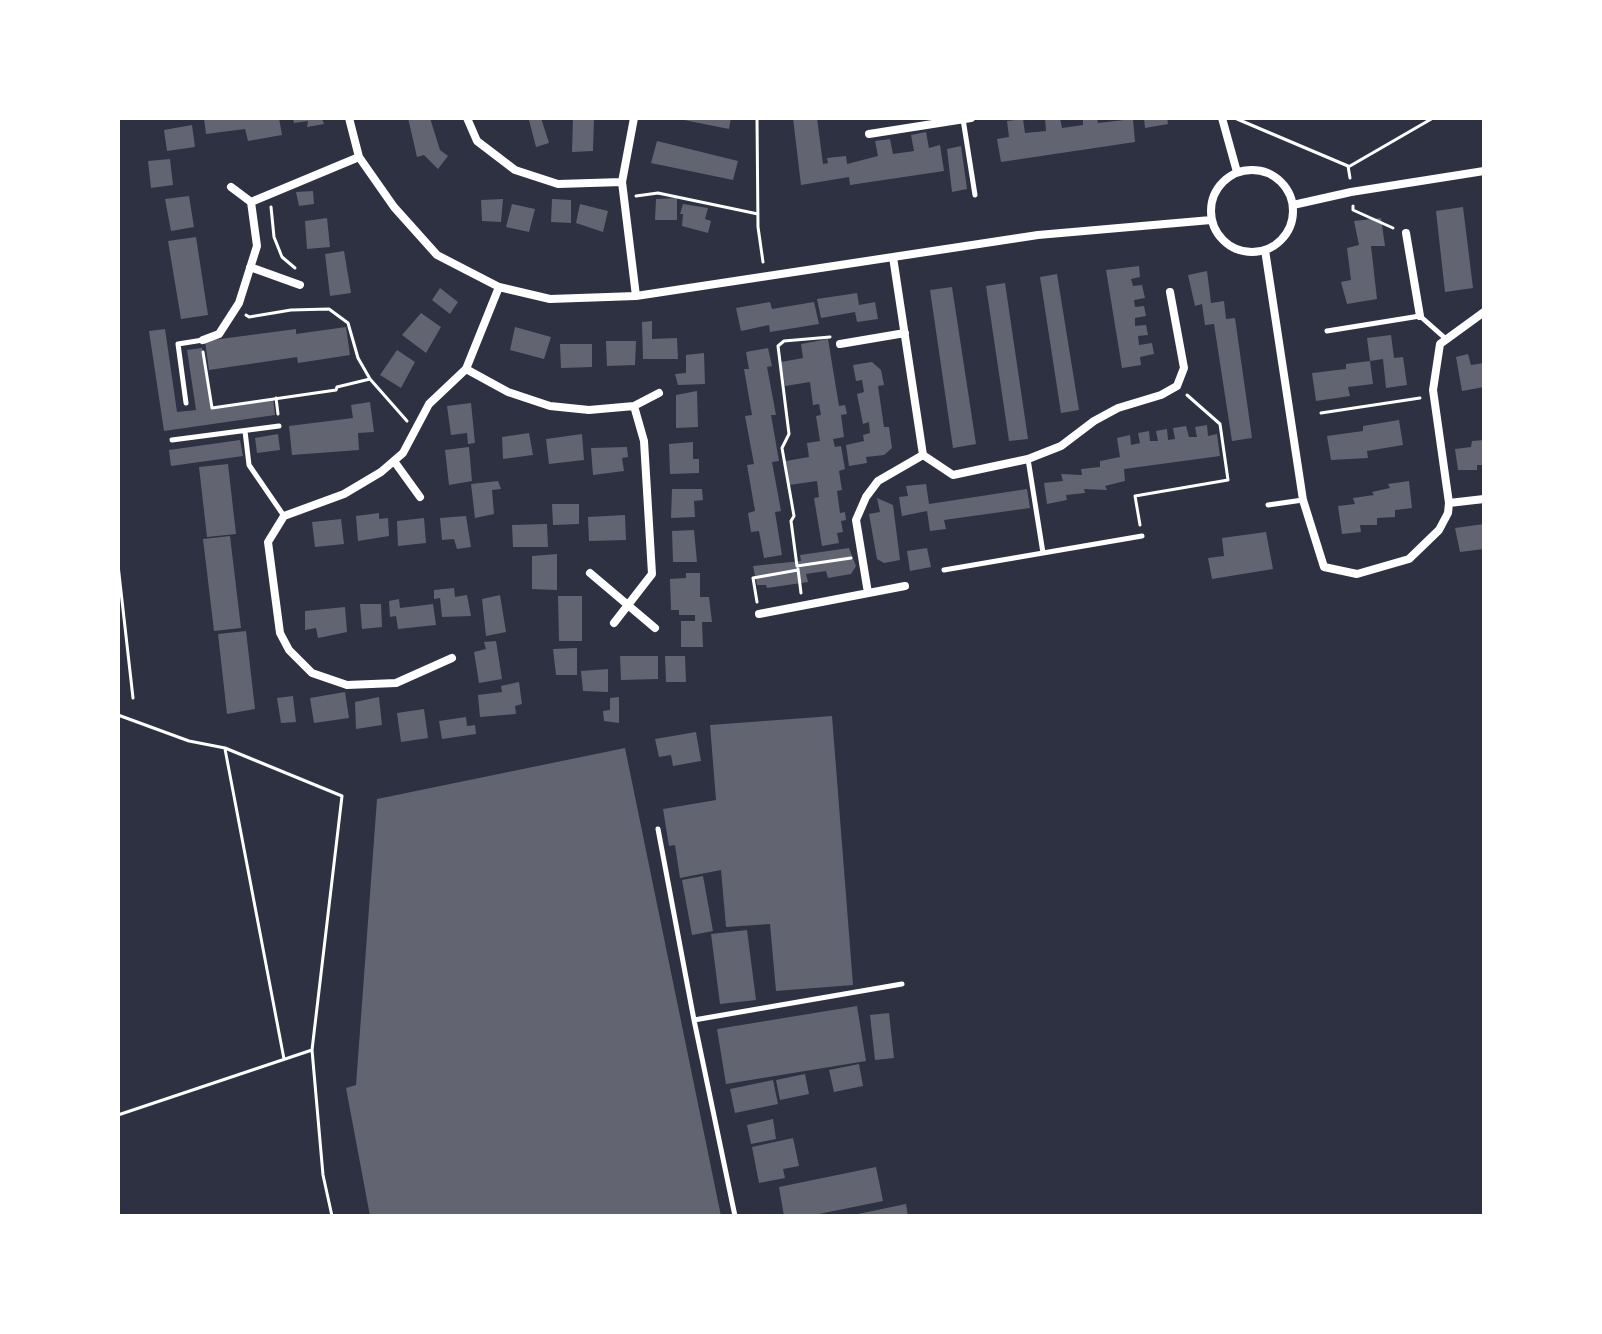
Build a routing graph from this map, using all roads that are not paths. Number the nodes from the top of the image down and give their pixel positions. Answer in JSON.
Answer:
{"nodes":[{"id":1,"x":349,"y":118,"type":"edge"},
{"id":2,"x":467,"y":118,"type":"edge"},
{"id":3,"x":634,"y":118,"type":"edge"},
{"id":4,"x":965,"y":118,"type":"edge"},
{"id":5,"x":1222,"y":118,"type":"edge"},
{"id":6,"x":869,"y":134,"type":"dead end"},
{"id":7,"x":359,"y":157,"type":"junction"},
{"id":8,"x":1484,"y":171,"type":"edge"},
{"id":9,"x":1237,"y":172,"type":"junction"},
{"id":10,"x":622,"y":182,"type":"junction"},
{"id":11,"x":231,"y":187,"type":"dead end"},
{"id":12,"x":975,"y":195,"type":"dead end"},
{"id":13,"x":251,"y":202,"type":"junction"},
{"id":14,"x":1293,"y":205,"type":"junction"},
{"id":15,"x":1211,"y":220,"type":"junction"},
{"id":16,"x":1406,"y":233,"type":"road end"},
{"id":17,"x":1265,"y":250,"type":"junction"},
{"id":18,"x":893,"y":257,"type":"junction"},
{"id":19,"x":250,"y":267,"type":"junction"},
{"id":20,"x":300,"y":285,"type":"road end"},
{"id":21,"x":499,"y":287,"type":"junction"},
{"id":22,"x":1170,"y":292,"type":"dead end"},
{"id":23,"x":636,"y":296,"type":"junction"},
{"id":24,"x":1484,"y":312,"type":"edge"},
{"id":25,"x":1420,"y":316,"type":"junction"},
{"id":26,"x":1327,"y":331,"type":"dead end"},
{"id":27,"x":905,"y":333,"type":"junction"},
{"id":28,"x":1446,"y":339,"type":"junction"},
{"id":29,"x":203,"y":340,"type":"joint"},
{"id":30,"x":840,"y":344,"type":"road end"},
{"id":31,"x":466,"y":369,"type":"junction"},
{"id":32,"x":659,"y":393,"type":"dead end"},
{"id":33,"x":186,"y":403,"type":"dead end"},
{"id":34,"x":634,"y":406,"type":"junction"},
{"id":35,"x":279,"y":426,"type":"road end"},
{"id":36,"x":245,"y":431,"type":"junction"},
{"id":37,"x":172,"y":440,"type":"dead end"},
{"id":38,"x":923,"y":455,"type":"junction"},
{"id":39,"x":1028,"y":459,"type":"junction"},
{"id":40,"x":394,"y":461,"type":"junction"},
{"id":41,"x":420,"y":497,"type":"dead end"},
{"id":42,"x":1484,"y":499,"type":"edge"},
{"id":43,"x":1303,"y":500,"type":"junction"},
{"id":44,"x":1449,"y":503,"type":"junction"},
{"id":45,"x":1268,"y":505,"type":"dead end"},
{"id":46,"x":284,"y":516,"type":"junction"},
{"id":47,"x":1142,"y":536,"type":"road end"},
{"id":48,"x":1043,"y":553,"type":"junction"},
{"id":49,"x":944,"y":570,"type":"dead end"},
{"id":50,"x":590,"y":573,"type":"dead end"},
{"id":51,"x":905,"y":586,"type":"dead end"},
{"id":52,"x":868,"y":593,"type":"junction"},
{"id":53,"x":628,"y":605,"type":"junction"},
{"id":54,"x":759,"y":614,"type":"road end"},
{"id":55,"x":614,"y":623,"type":"dead end"},
{"id":56,"x":655,"y":628,"type":"dead end"},
{"id":57,"x":452,"y":658,"type":"dead end"},
{"id":58,"x":658,"y":829,"type":"dead end"},
{"id":59,"x":902,"y":984,"type":"dead end"},
{"id":60,"x":694,"y":1020,"type":"junction"},
{"id":61,"x":735,"y":1216,"type":"edge"}],
"edges":[{"from":1,"to":7,"type":"street"},
{"from":2,"to":10,"type":"street"},
{"from":3,"to":10,"type":"street"},
{"from":4,"to":6,"type":"street"},
{"from":4,"to":12,"type":"lane"},
{"from":5,"to":9,"type":"street"},
{"from":7,"to":13,"type":"street"},
{"from":7,"to":21,"type":"street"},
{"from":8,"to":14,"type":"street"},
{"from":9,"to":14,"type":"street"},
{"from":9,"to":15,"type":"street"},
{"from":10,"to":23,"type":"street"},
{"from":11,"to":13,"type":"street"},
{"from":13,"to":19,"type":"street"},
{"from":14,"to":17,"type":"street"},
{"from":15,"to":17,"type":"street"},
{"from":15,"to":18,"type":"street"},
{"from":16,"to":25,"type":"street"},
{"from":17,"to":43,"type":"street"},
{"from":18,"to":23,"type":"street"},
{"from":18,"to":27,"type":"street"},
{"from":19,"to":20,"type":"street"},
{"from":19,"to":29,"type":"street"},
{"from":21,"to":23,"type":"street"},
{"from":21,"to":31,"type":"street"},
{"from":22,"to":39,"type":"street"},
{"from":24,"to":28,"type":"street"},
{"from":25,"to":26,"type":"lane"},
{"from":25,"to":28,"type":"lane"},
{"from":27,"to":30,"type":"street"},
{"from":27,"to":38,"type":"street"},
{"from":28,"to":44,"type":"street"},
{"from":29,"to":33,"type":"lane"},
{"from":31,"to":34,"type":"street"},
{"from":31,"to":40,"type":"street"},
{"from":32,"to":34,"type":"street"},
{"from":34,"to":53,"type":"street"},
{"from":35,"to":36,"type":"lane"},
{"from":36,"to":37,"type":"lane"},
{"from":36,"to":46,"type":"lane"},
{"from":38,"to":39,"type":"street"},
{"from":38,"to":52,"type":"street"},
{"from":39,"to":48,"type":"lane"},
{"from":40,"to":41,"type":"street"},
{"from":40,"to":46,"type":"street"},
{"from":42,"to":44,"type":"street"},
{"from":43,"to":44,"type":"street"},
{"from":43,"to":45,"type":"lane"},
{"from":46,"to":57,"type":"street"},
{"from":47,"to":48,"type":"lane"},
{"from":48,"to":49,"type":"lane"},
{"from":50,"to":53,"type":"street"},
{"from":51,"to":52,"type":"street"},
{"from":52,"to":54,"type":"street"},
{"from":53,"to":55,"type":"street"},
{"from":53,"to":56,"type":"street"},
{"from":58,"to":60,"type":"lane"},
{"from":59,"to":60,"type":"lane"},
{"from":60,"to":61,"type":"lane"}]}
